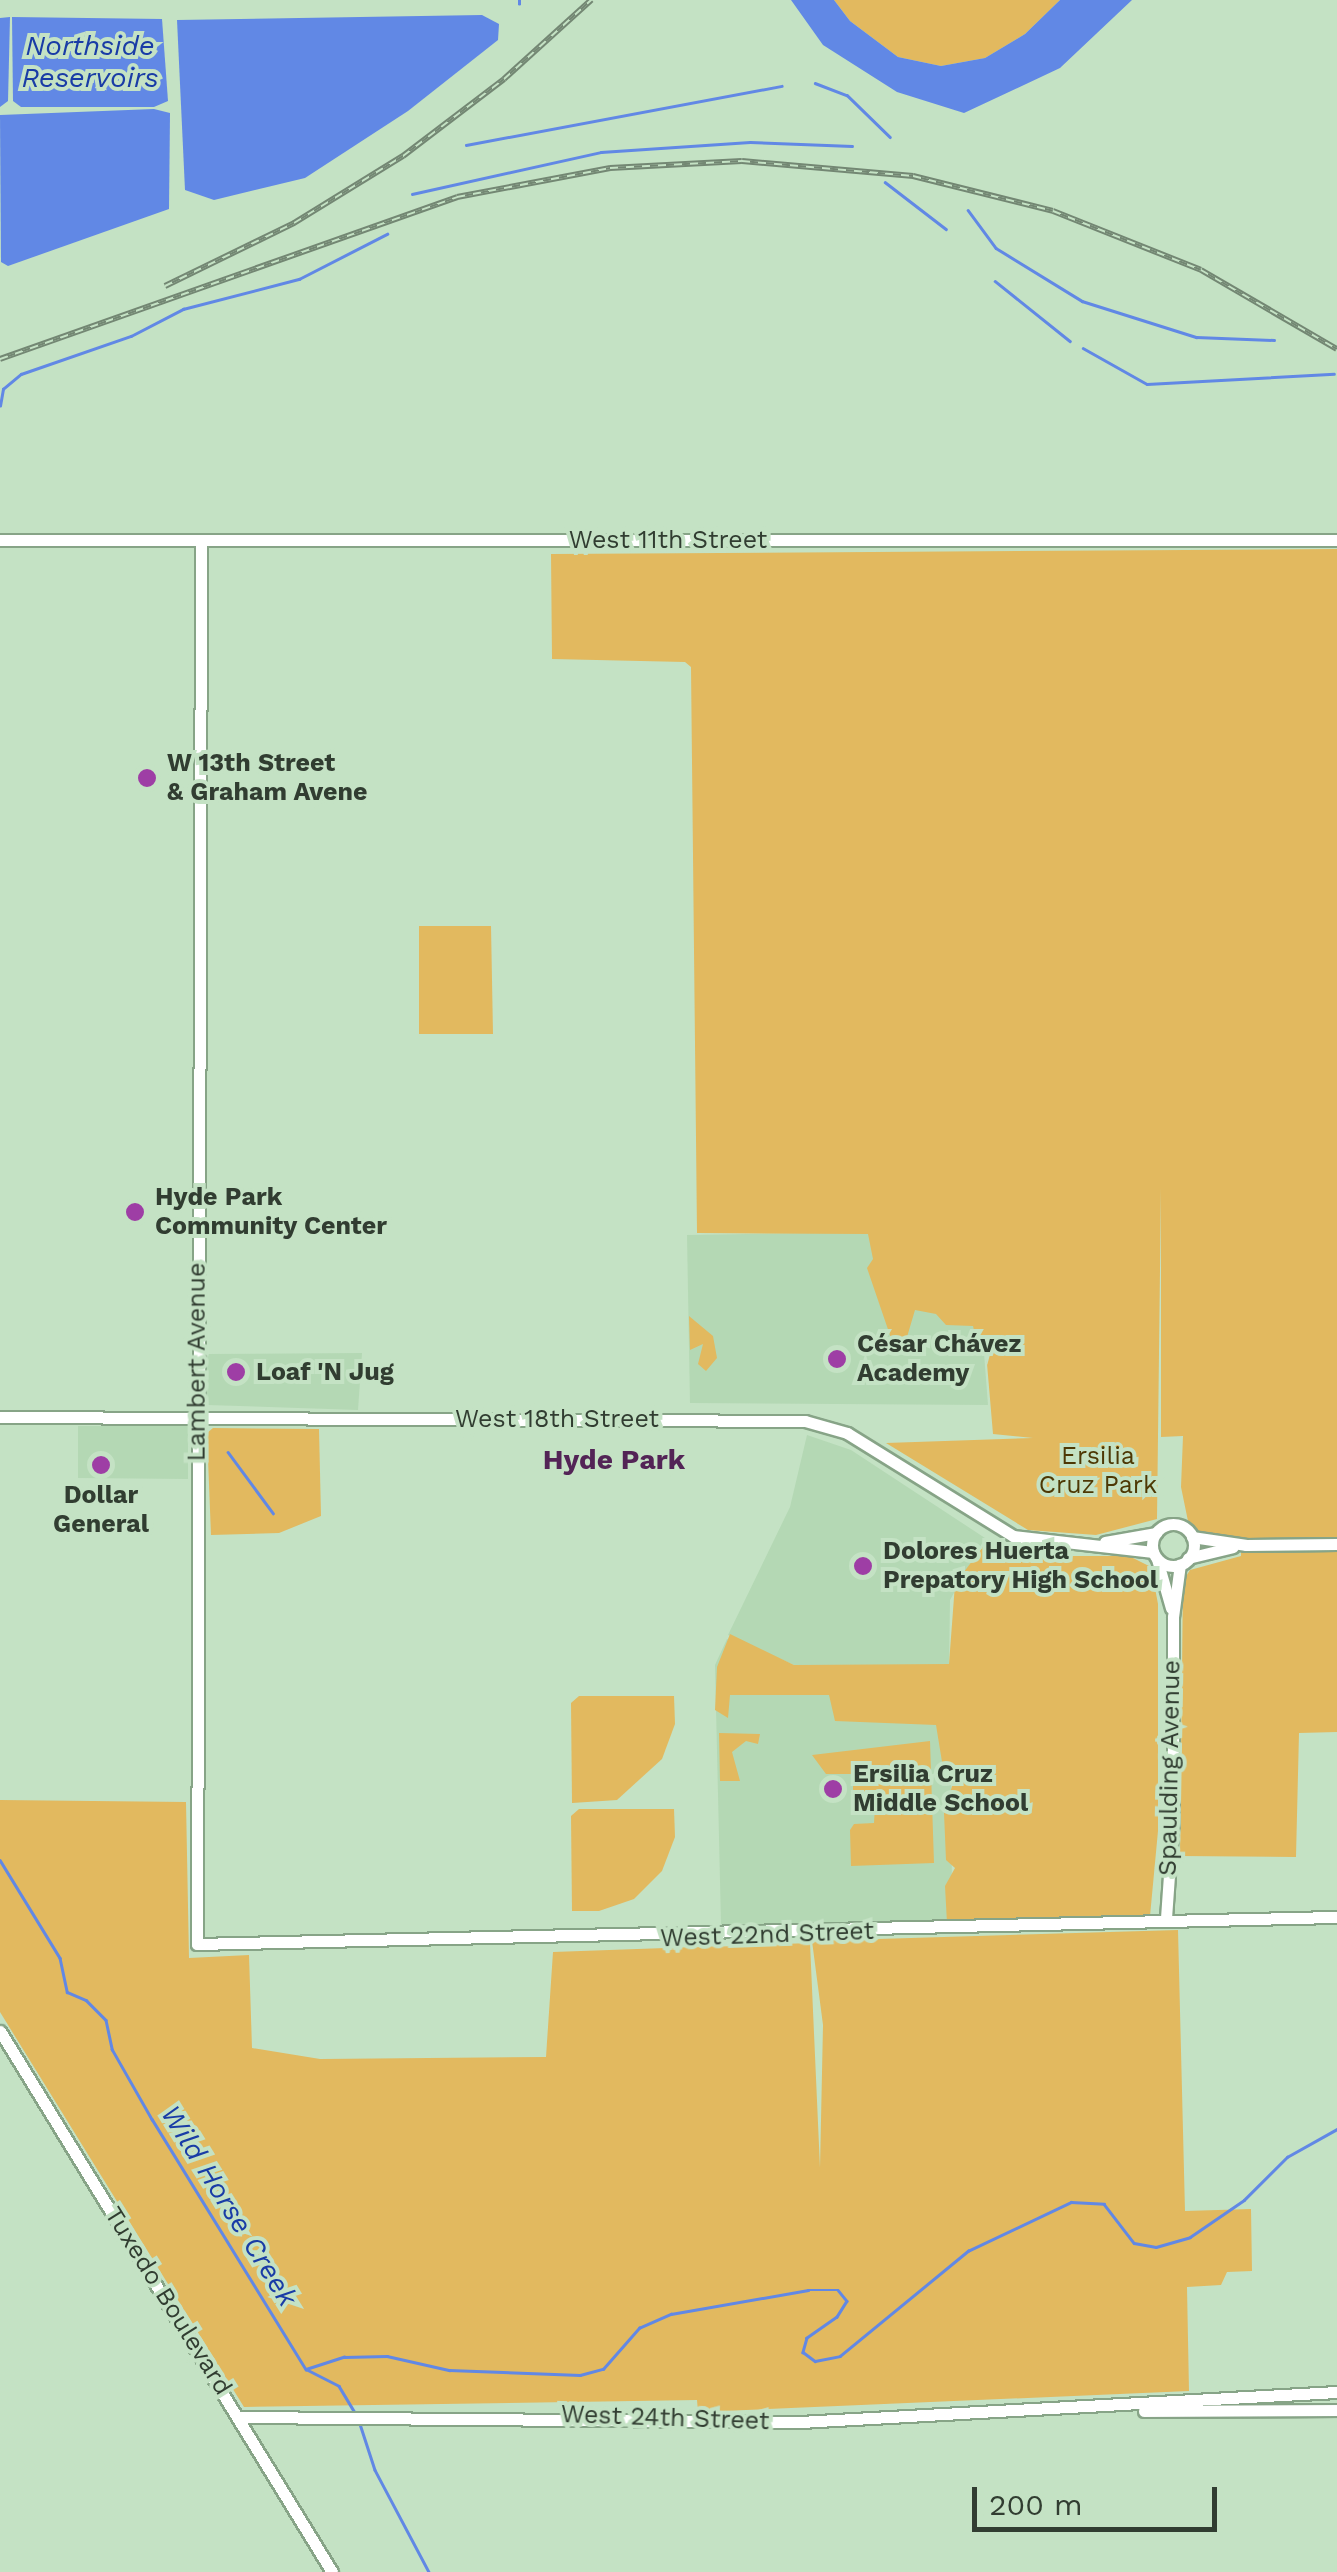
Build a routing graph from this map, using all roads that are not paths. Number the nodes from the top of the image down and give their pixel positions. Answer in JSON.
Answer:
{"nodes":[{"id":1,"x":0,"y":540,"type":"edge"},
{"id":2,"x":201,"y":540,"type":"junction"},
{"id":3,"x":1337,"y":540,"type":"edge"},
{"id":4,"x":0,"y":1418,"type":"edge"},
{"id":5,"x":197,"y":1418,"type":"junction"},
{"id":6,"x":1156,"y":1533,"type":"junction"},
{"id":7,"x":1192,"y":1537,"type":"junction"},
{"id":8,"x":1081,"y":1544,"type":"junction"},
{"id":9,"x":1337,"y":1544,"type":"edge"},
{"id":10,"x":1246,"y":1545,"type":"junction"},
{"id":11,"x":1155,"y":1556,"type":"junction"},
{"id":12,"x":1184,"y":1561,"type":"junction"},
{"id":13,"x":1173,"y":1617,"type":"junction"},
{"id":14,"x":1337,"y":1917,"type":"edge"},
{"id":15,"x":1166,"y":1918,"type":"junction"},
{"id":16,"x":197,"y":1944,"type":"joint"},
{"id":17,"x":0,"y":2031,"type":"edge"},
{"id":18,"x":1337,"y":2392,"type":"edge"},
{"id":19,"x":1090,"y":2409,"type":"junction"},
{"id":20,"x":1337,"y":2410,"type":"edge"},
{"id":21,"x":240,"y":2417,"type":"junction"},
{"id":22,"x":332,"y":2572,"type":"edge"}],
"edges":[{"from":1,"to":2,"type":"street","name":"West 11th Street"},
{"from":2,"to":3,"type":"street","name":"West 11th Street"},
{"from":2,"to":5,"type":"street","name":"Lambert Avenue"},
{"from":4,"to":5,"type":"street","name":"West 18th Street"},
{"from":5,"to":8,"type":"street","name":"West 18th Street"},
{"from":5,"to":16,"type":"street","name":"Lambert Avenue"},
{"from":6,"to":7,"type":"street","name":"West 18th Street"},
{"from":6,"to":8,"type":"street","name":"West 18th Street"},
{"from":6,"to":11,"type":"street"},
{"from":7,"to":10,"type":"street"},
{"from":7,"to":12,"type":"street","name":"Spaulding Avenue"},
{"from":8,"to":11,"type":"street","name":"West 18th Street"},
{"from":9,"to":10,"type":"street"},
{"from":10,"to":12,"type":"street"},
{"from":11,"to":12,"type":"street","name":"West 18th Street"},
{"from":11,"to":13,"type":"street","name":"Spaulding Avenue"},
{"from":12,"to":13,"type":"street","name":"Spaulding Avenue"},
{"from":13,"to":15,"type":"street","name":"Spaulding Avenue"},
{"from":14,"to":15,"type":"street","name":"West 22nd Street"},
{"from":15,"to":16,"type":"street","name":"West 22nd Street"},
{"from":17,"to":21,"type":"street","name":"Tuxedo Boulevard"},
{"from":18,"to":19,"type":"street","name":"West 24th Street"},
{"from":19,"to":20,"type":"street","name":"West 24th Street"},
{"from":19,"to":21,"type":"street","name":"West 24th Street"},
{"from":21,"to":22,"type":"street","name":"Tuxedo Boulevard"}]}
